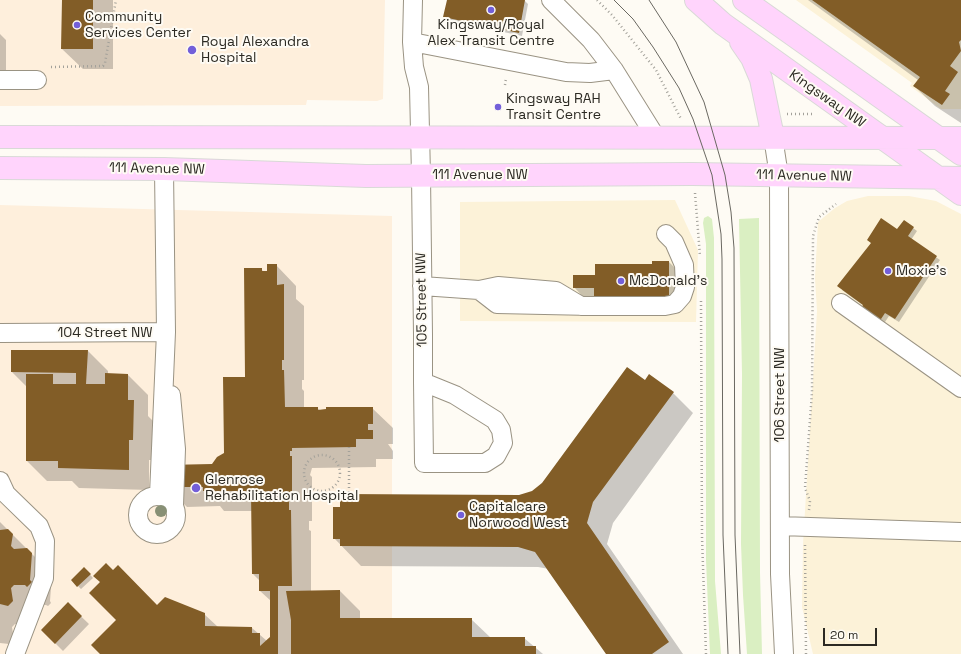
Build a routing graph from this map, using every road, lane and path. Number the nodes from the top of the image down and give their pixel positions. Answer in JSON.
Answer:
{"nodes":[{"id":1,"x":116,"y":0,"type":"edge"},
{"id":2,"x":413,"y":0,"type":"edge"},
{"id":3,"x":551,"y":0,"type":"edge"},
{"id":4,"x":696,"y":0,"type":"edge"},
{"id":5,"x":744,"y":0,"type":"edge"},
{"id":6,"x":723,"y":24,"type":"junction"},
{"id":7,"x":412,"y":42,"type":"junction"},
{"id":8,"x":51,"y":67,"type":"dead end"},
{"id":9,"x":614,"y":70,"type":"junction"},
{"id":10,"x":0,"y":80,"type":"edge"},
{"id":11,"x":37,"y":80,"type":"dead end"},
{"id":12,"x":782,"y":114,"type":"dead end"},
{"id":13,"x":816,"y":114,"type":"dead end"},
{"id":14,"x":0,"y":137,"type":"edge"},
{"id":15,"x":773,"y":137,"type":"junction"},
{"id":16,"x":420,"y":138,"type":"junction"},
{"id":17,"x":882,"y":138,"type":"junction"},
{"id":18,"x":939,"y":138,"type":"junction"},
{"id":19,"x":961,"y":138,"type":"edge"},
{"id":20,"x":656,"y":139,"type":"junction"},
{"id":21,"x":961,"y":154,"type":"edge"},
{"id":22,"x":0,"y":168,"type":"edge"},
{"id":23,"x":164,"y":169,"type":"junction"},
{"id":24,"x":421,"y":176,"type":"junction"},
{"id":25,"x":779,"y":176,"type":"junction"},
{"id":26,"x":950,"y":178,"type":"edge"},
{"id":27,"x":961,"y":194,"type":"edge"},
{"id":28,"x":836,"y":204,"type":"dead end"},
{"id":29,"x":666,"y":234,"type":"dead end"},
{"id":30,"x":422,"y":286,"type":"junction"},
{"id":31,"x":841,"y":303,"type":"dead end"},
{"id":32,"x":166,"y":332,"type":"junction"},
{"id":33,"x":0,"y":333,"type":"edge"},
{"id":34,"x":163,"y":374,"type":"junction"},
{"id":35,"x":423,"y":382,"type":"junction"},
{"id":36,"x":961,"y":388,"type":"edge"},
{"id":37,"x":349,"y":447,"type":"dead end"},
{"id":38,"x":313,"y":457,"type":"joint"},
{"id":39,"x":0,"y":481,"type":"edge"},
{"id":40,"x":349,"y":494,"type":"dead end"},
{"id":41,"x":159,"y":495,"type":"junction"},
{"id":42,"x":174,"y":505,"type":"junction"},
{"id":43,"x":780,"y":526,"type":"junction"},
{"id":44,"x":806,"y":527,"type":"junction"},
{"id":45,"x":961,"y":532,"type":"edge"},
{"id":46,"x":15,"y":654,"type":"edge"},
{"id":47,"x":784,"y":654,"type":"edge"},
{"id":48,"x":806,"y":654,"type":"edge"}],
"edges":[{"from":1,"to":8,"type":"path"},
{"from":2,"to":7,"type":"street","name":"105 Street NW"},
{"from":3,"to":9,"type":"street"},
{"from":4,"to":6,"type":"main road","name":"Kingsway NW"},
{"from":5,"to":18,"type":"main road"},
{"from":6,"to":15,"type":"main road"},
{"from":6,"to":17,"type":"main road","name":"Kingsway NW"},
{"from":7,"to":9,"type":"street"},
{"from":7,"to":16,"type":"street","name":"105 Street NW"},
{"from":9,"to":20,"type":"street"},
{"from":10,"to":11,"type":"street"},
{"from":12,"to":13,"type":"path"},
{"from":14,"to":16,"type":"main road"},
{"from":15,"to":17,"type":"main road"},
{"from":15,"to":20,"type":"main road"},
{"from":15,"to":25,"type":"street","name":"106 Street NW"},
{"from":16,"to":20,"type":"main road"},
{"from":16,"to":24,"type":"street","name":"105 Street NW"},
{"from":17,"to":18,"type":"main road"},
{"from":17,"to":26,"type":"main road","name":"Kingsway NW"},
{"from":18,"to":19,"type":"main road"},
{"from":18,"to":21,"type":"main road"},
{"from":22,"to":23,"type":"main road","name":"111 Avenue NW"},
{"from":23,"to":24,"type":"main road","name":"111 Avenue NW"},
{"from":23,"to":32,"type":"street","name":"104 Street NW"},
{"from":24,"to":25,"type":"main road","name":"111 Avenue NW"},
{"from":24,"to":30,"type":"street","name":"105 Street NW"},
{"from":25,"to":26,"type":"main road","name":"111 Avenue NW"},
{"from":25,"to":43,"type":"street","name":"106 Street NW"},
{"from":26,"to":27,"type":"main road","name":"Kingsway NW"},
{"from":28,"to":44,"type":"path"},
{"from":29,"to":30,"type":"street"},
{"from":30,"to":35,"type":"street","name":"105 Street NW"},
{"from":31,"to":36,"type":"street"},
{"from":32,"to":33,"type":"street","name":"104 Street NW"},
{"from":32,"to":34,"type":"street"},
{"from":34,"to":41,"type":"street"},
{"from":34,"to":42,"type":"street"},
{"from":35,"to":35,"type":"street","name":"105 Street NW"},
{"from":37,"to":40,"type":"path"},
{"from":38,"to":38,"type":"path"},
{"from":39,"to":46,"type":"street"},
{"from":41,"to":42,"type":"street"},
{"from":41,"to":42,"type":"street"},
{"from":43,"to":44,"type":"street"},
{"from":43,"to":47,"type":"street","name":"106 Street NW"},
{"from":44,"to":45,"type":"street"},
{"from":44,"to":48,"type":"path"}]}
